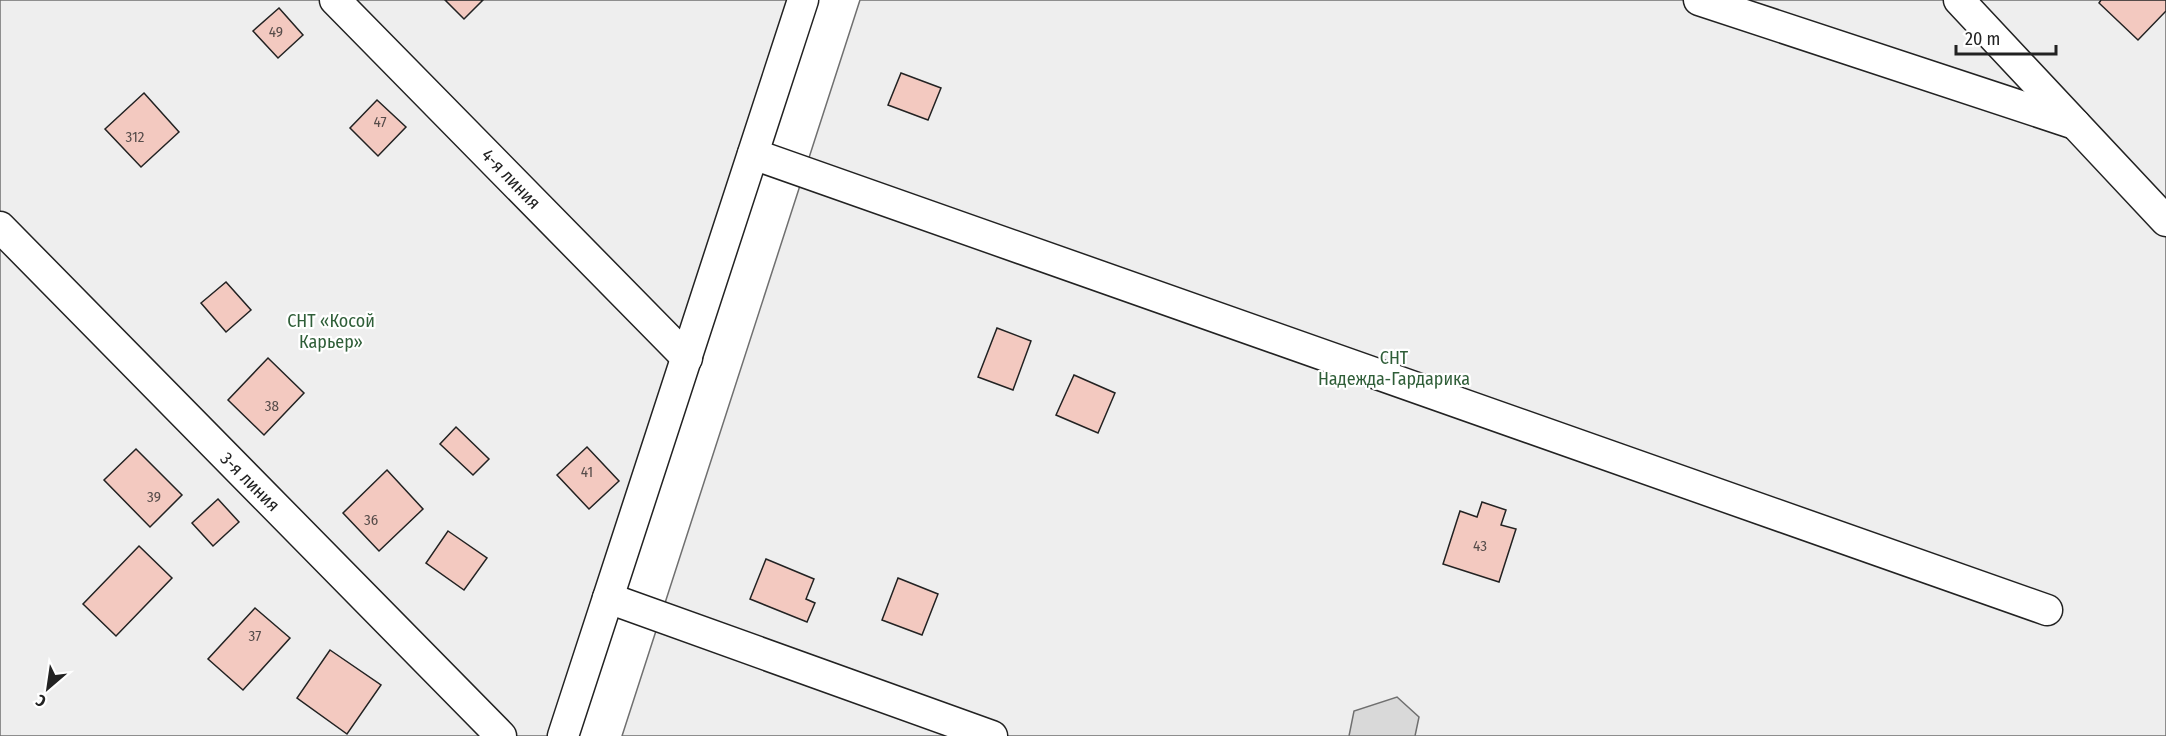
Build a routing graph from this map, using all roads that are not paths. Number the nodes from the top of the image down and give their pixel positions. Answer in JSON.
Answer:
{"nodes":[{"id":1,"x":335,"y":0,"type":"edge"},
{"id":2,"x":803,"y":0,"type":"edge"},
{"id":3,"x":1699,"y":0,"type":"edge"},
{"id":4,"x":1959,"y":0,"type":"edge"},
{"id":5,"x":2075,"y":124,"type":"junction"},
{"id":6,"x":753,"y":154,"type":"junction"},
{"id":7,"x":2166,"y":221,"type":"edge"},
{"id":8,"x":0,"y":227,"type":"edge"},
{"id":9,"x":687,"y":358,"type":"junction"},
{"id":10,"x":608,"y":598,"type":"junction"},
{"id":11,"x":2047,"y":610,"type":"dead end"},
{"id":12,"x":501,"y":736,"type":"edge"},
{"id":13,"x":563,"y":736,"type":"edge"},
{"id":14,"x":992,"y":736,"type":"edge"}],
"edges":[{"from":1,"to":9,"type":"street","name":"4-я линия"},
{"from":2,"to":6,"type":"street"},
{"from":3,"to":5,"type":"street"},
{"from":4,"to":5,"type":"street"},
{"from":5,"to":7,"type":"street"},
{"from":6,"to":9,"type":"street"},
{"from":6,"to":11,"type":"street"},
{"from":8,"to":12,"type":"street","name":"3-я линия"},
{"from":9,"to":10,"type":"street"},
{"from":10,"to":13,"type":"street"},
{"from":10,"to":14,"type":"street"}]}
